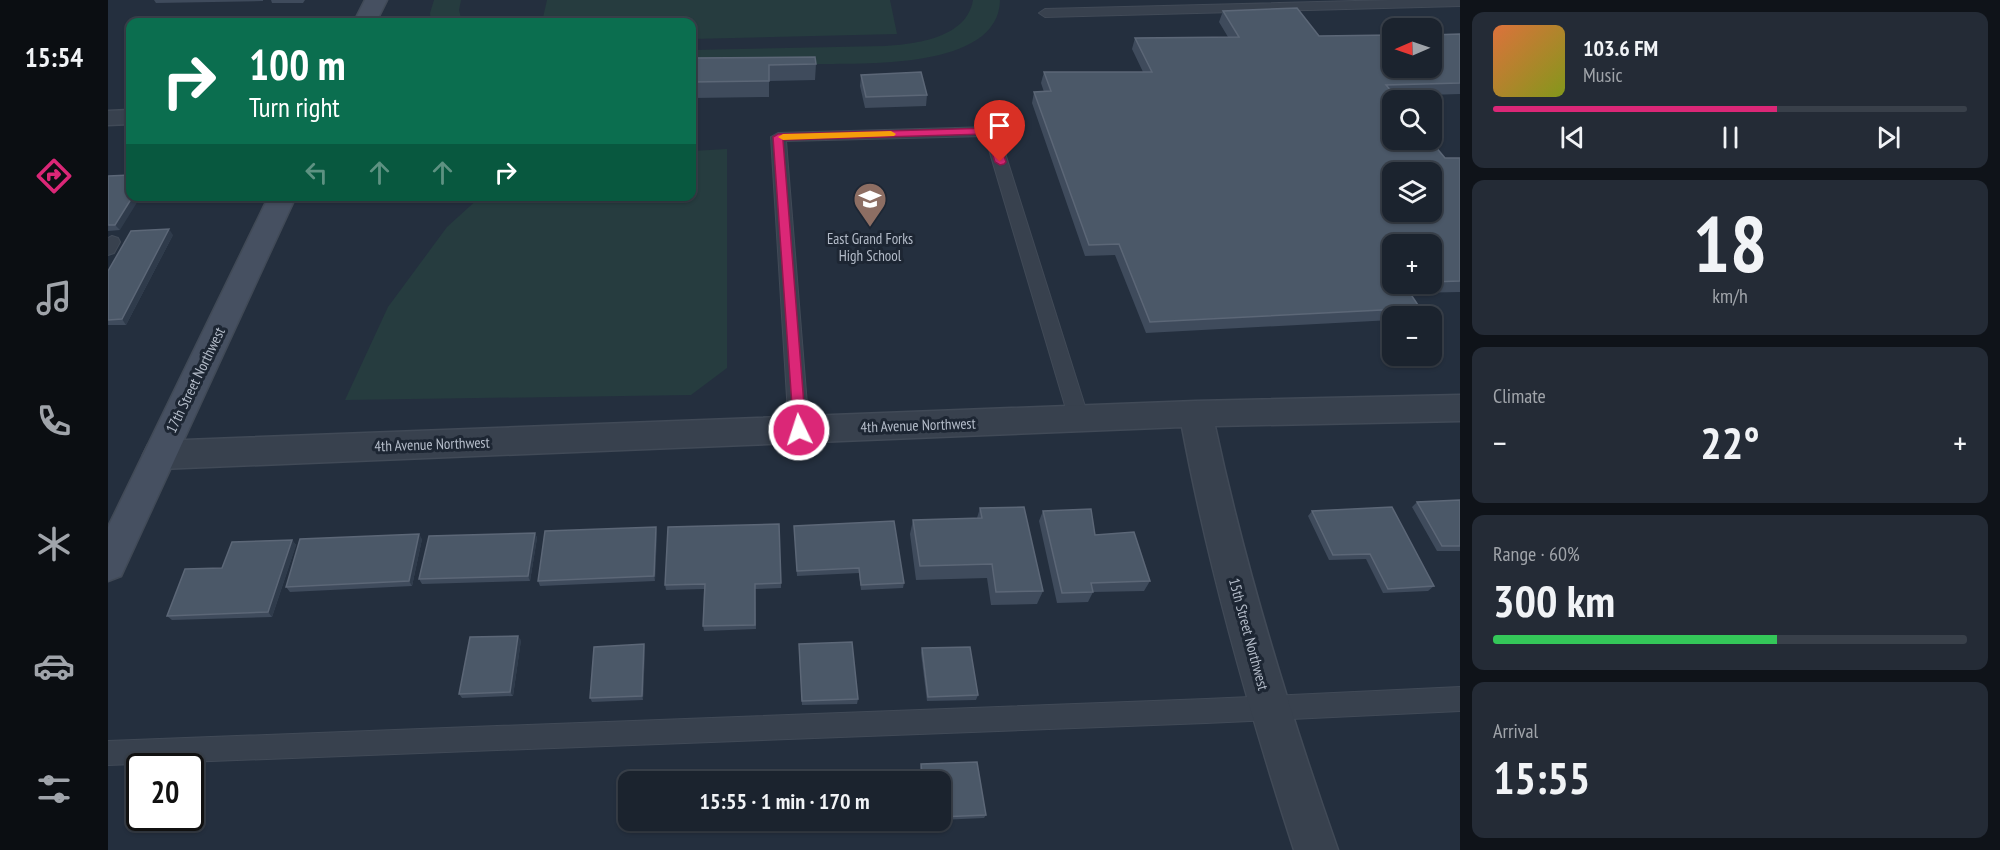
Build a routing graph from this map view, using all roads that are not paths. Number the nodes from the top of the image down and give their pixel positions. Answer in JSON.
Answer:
{"nodes":[{"id":1,"x":375,"y":0,"type":"edge"},
{"id":2,"x":1460,"y":2,"type":"edge"},
{"id":3,"x":1044,"y":13,"type":"dead end"},
{"id":4,"x":367,"y":18,"type":"edge"},
{"id":5,"x":126,"y":117,"type":"edge"},
{"id":6,"x":108,"y":118,"type":"edge"},
{"id":7,"x":281,"y":201,"type":"edge"},
{"id":8,"x":1460,"y":408,"type":"edge"},
{"id":9,"x":1196,"y":414,"type":"junction"},
{"id":10,"x":1079,"y":419,"type":"junction"},
{"id":11,"x":799,"y":430,"type":"junction"},
{"id":12,"x":160,"y":455,"type":"junction"},
{"id":13,"x":108,"y":565,"type":"edge"},
{"id":14,"x":1460,"y":699,"type":"edge"},
{"id":15,"x":1269,"y":708,"type":"junction"},
{"id":16,"x":108,"y":753,"type":"edge"},
{"id":17,"x":1316,"y":850,"type":"edge"}],
"edges":[{"from":1,"to":4,"type":"street"},
{"from":2,"to":3,"type":"lane"},
{"from":5,"to":6,"type":"street"},
{"from":7,"to":12,"type":"street","name":"17th Street Northwest"},
{"from":8,"to":9,"type":"street","name":"4th Avenue Northwest"},
{"from":9,"to":10,"type":"street","name":"4th Avenue Northwest"},
{"from":9,"to":15,"type":"street","name":"15th Street Northwest"},
{"from":10,"to":11,"type":"street","name":"4th Avenue Northwest"},
{"from":10,"to":11,"type":"lane"},
{"from":11,"to":12,"type":"street","name":"4th Avenue Northwest"},
{"from":12,"to":13,"type":"street","name":"17th Street Northwest"},
{"from":14,"to":15,"type":"lane"},
{"from":15,"to":16,"type":"lane"},
{"from":15,"to":17,"type":"street","name":"15th Street Northwest"}]}
